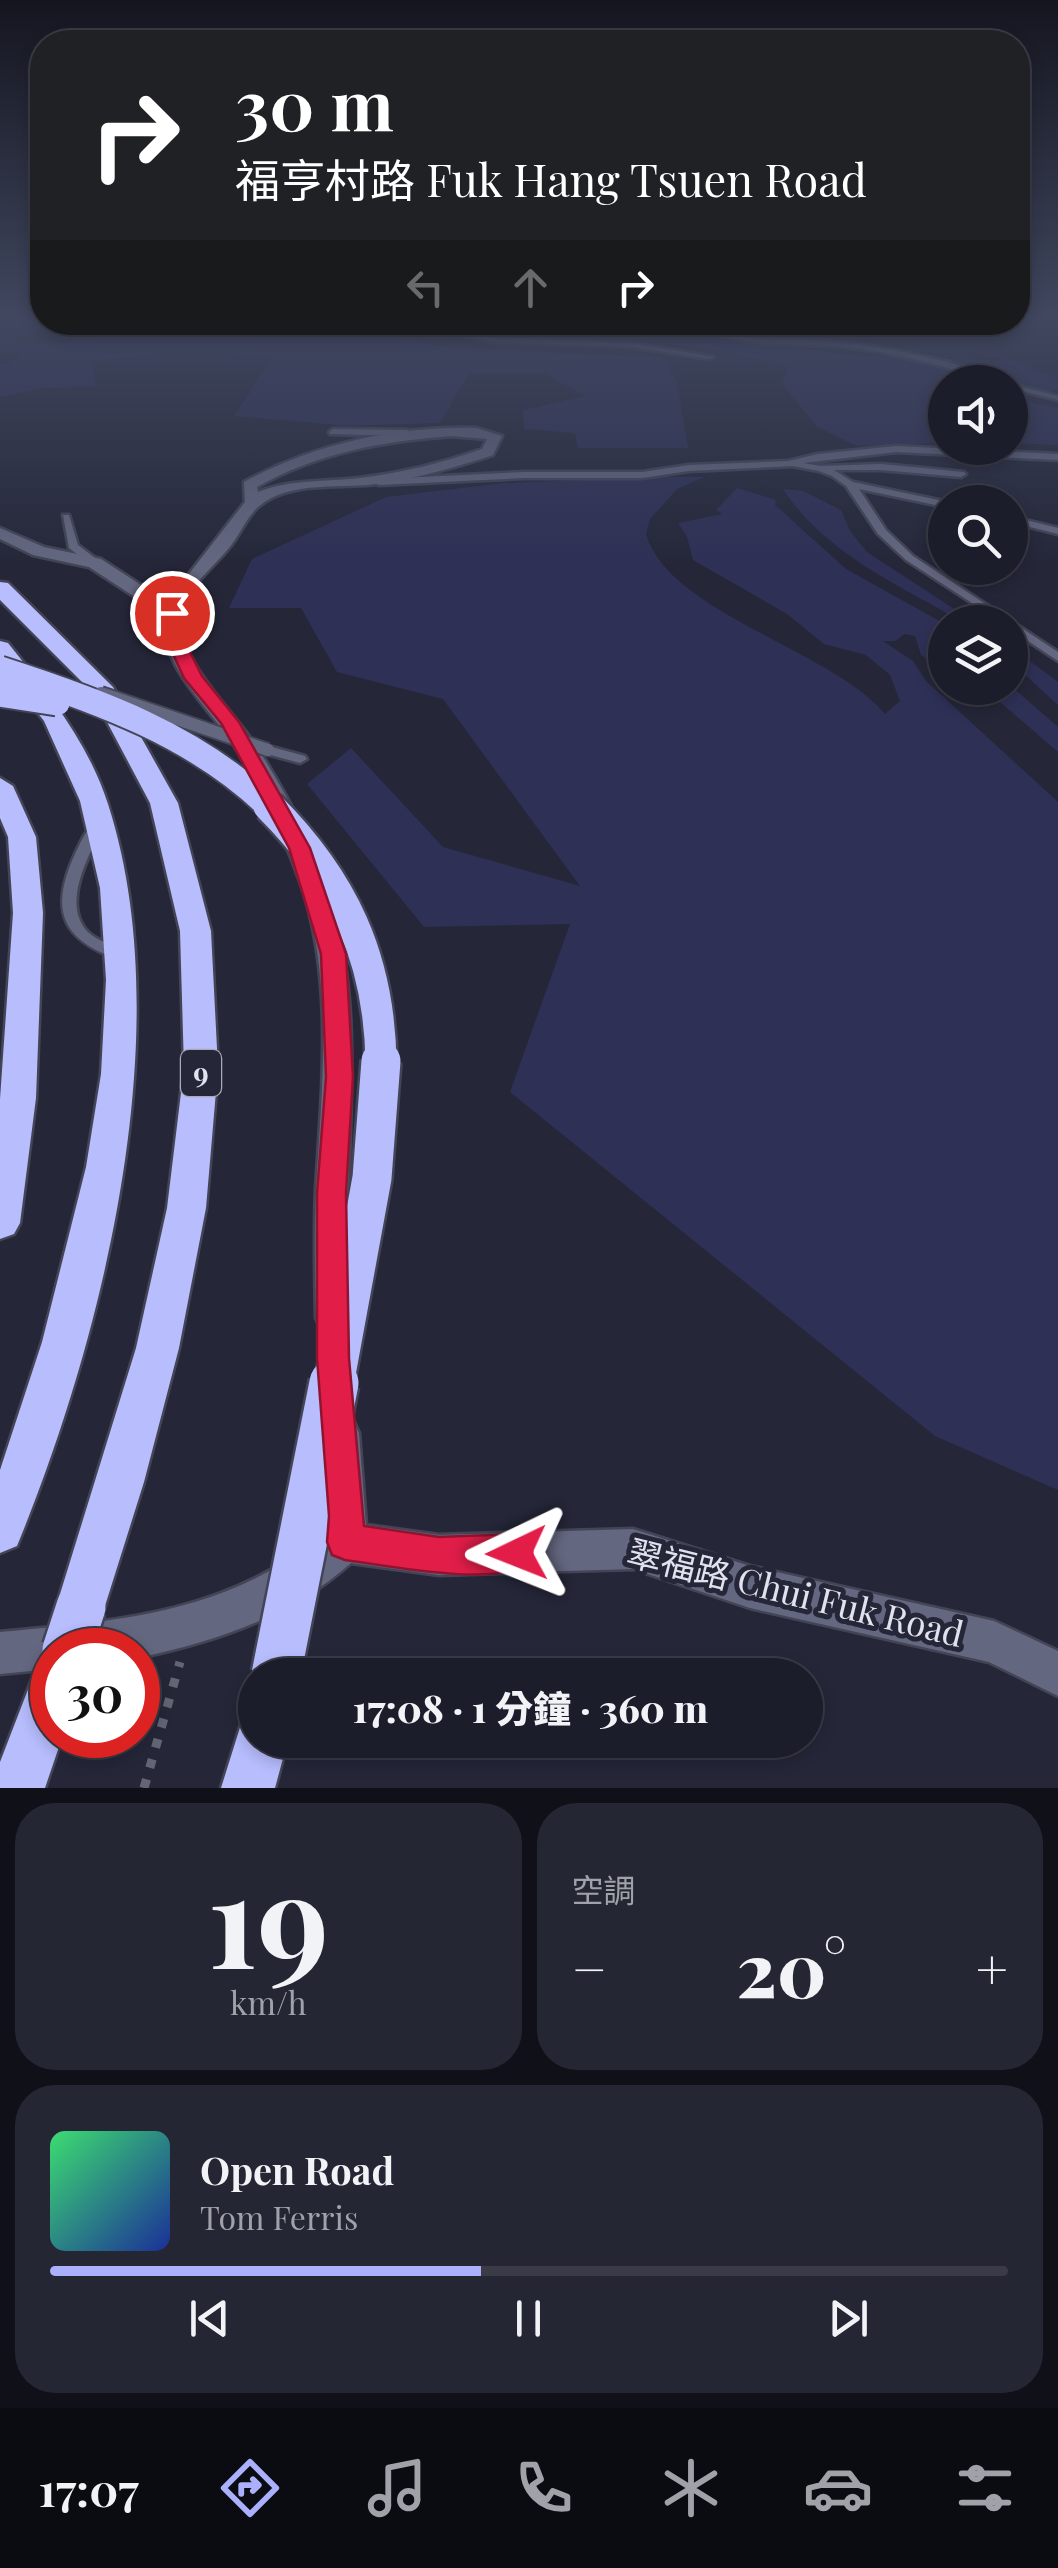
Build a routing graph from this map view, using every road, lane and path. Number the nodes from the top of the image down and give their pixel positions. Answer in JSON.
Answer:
{"nodes":[{"id":1,"x":333,"y":432,"type":"dead end"},
{"id":2,"x":407,"y":433,"type":"junction"},
{"id":3,"x":881,"y":450,"type":"junction"},
{"id":4,"x":1058,"y":457,"type":"edge"},
{"id":5,"x":788,"y":464,"type":"junction"},
{"id":6,"x":881,"y":467,"type":"junction"},
{"id":7,"x":817,"y":468,"type":"junction"},
{"id":8,"x":961,"y":474,"type":"dead end"},
{"id":9,"x":364,"y":482,"type":"junction"},
{"id":10,"x":849,"y":484,"type":"junction"},
{"id":11,"x":928,"y":500,"type":"edge"},
{"id":12,"x":253,"y":503,"type":"junction"},
{"id":13,"x":66,"y":517,"type":"dead end"},
{"id":14,"x":1028,"y":523,"type":"edge"},
{"id":15,"x":1058,"y":530,"type":"edge"},
{"id":16,"x":0,"y":533,"type":"edge"},
{"id":17,"x":95,"y":563,"type":"junction"},
{"id":18,"x":0,"y":588,"type":"edge"},
{"id":19,"x":981,"y":605,"type":"edge"},
{"id":20,"x":172,"y":613,"type":"junction"},
{"id":21,"x":1028,"y":636,"type":"edge"},
{"id":22,"x":0,"y":648,"type":"edge"},
{"id":23,"x":1058,"y":657,"type":"edge"},
{"id":24,"x":0,"y":669,"type":"edge"},
{"id":25,"x":0,"y":694,"type":"edge"},
{"id":26,"x":133,"y":719,"type":"junction"},
{"id":27,"x":300,"y":760,"type":"dead end"},
{"id":28,"x":0,"y":786,"type":"edge"},
{"id":29,"x":0,"y":1223,"type":"edge"},
{"id":30,"x":0,"y":1529,"type":"edge"},
{"id":31,"x":345,"y":1542,"type":"junction"},
{"id":32,"x":190,"y":1626,"type":"junction"},
{"id":33,"x":74,"y":1628,"type":"edge"},
{"id":34,"x":0,"y":1653,"type":"edge"},
{"id":35,"x":280,"y":1658,"type":"edge"},
{"id":36,"x":1058,"y":1674,"type":"edge"},
{"id":37,"x":30,"y":1754,"type":"edge"},
{"id":38,"x":256,"y":1758,"type":"edge"},
{"id":39,"x":18,"y":1788,"type":"edge"},
{"id":40,"x":144,"y":1788,"type":"edge"},
{"id":41,"x":248,"y":1788,"type":"edge"}],
"edges":[{"from":1,"to":2,"type":"lane"},
{"from":2,"to":9,"type":"street"},
{"from":2,"to":12,"type":"street"},
{"from":3,"to":4,"type":"lane"},
{"from":3,"to":5,"type":"lane"},
{"from":3,"to":6,"type":"lane"},
{"from":5,"to":7,"type":"lane"},
{"from":5,"to":9,"type":"lane"},
{"from":6,"to":7,"type":"lane"},
{"from":6,"to":8,"type":"lane"},
{"from":7,"to":10,"type":"lane"},
{"from":9,"to":12,"type":"street"},
{"from":10,"to":11,"type":"lane"},
{"from":10,"to":19,"type":"lane"},
{"from":12,"to":20,"type":"street"},
{"from":13,"to":17,"type":"lane"},
{"from":14,"to":15,"type":"lane"},
{"from":16,"to":17,"type":"street"},
{"from":17,"to":20,"type":"street"},
{"from":18,"to":33,"type":"highway","number":"9"},
{"from":20,"to":31,"type":"street"},
{"from":21,"to":23,"type":"lane"},
{"from":22,"to":30,"type":"highway"},
{"from":24,"to":26,"type":"highway","bridge":true},
{"from":24,"to":27,"type":"lane","bridge":true},
{"from":25,"to":26,"type":"highway","bridge":true},
{"from":26,"to":35,"type":"highway","bridge":true},
{"from":28,"to":29,"type":"highway"},
{"from":31,"to":32,"type":"street"},
{"from":31,"to":36,"type":"street","name":"翠福路 Chui Fuk Road"},
{"from":32,"to":34,"type":"street"},
{"from":32,"to":40,"type":"path"},
{"from":37,"to":39,"type":"highway"},
{"from":38,"to":41,"type":"highway"}]}
